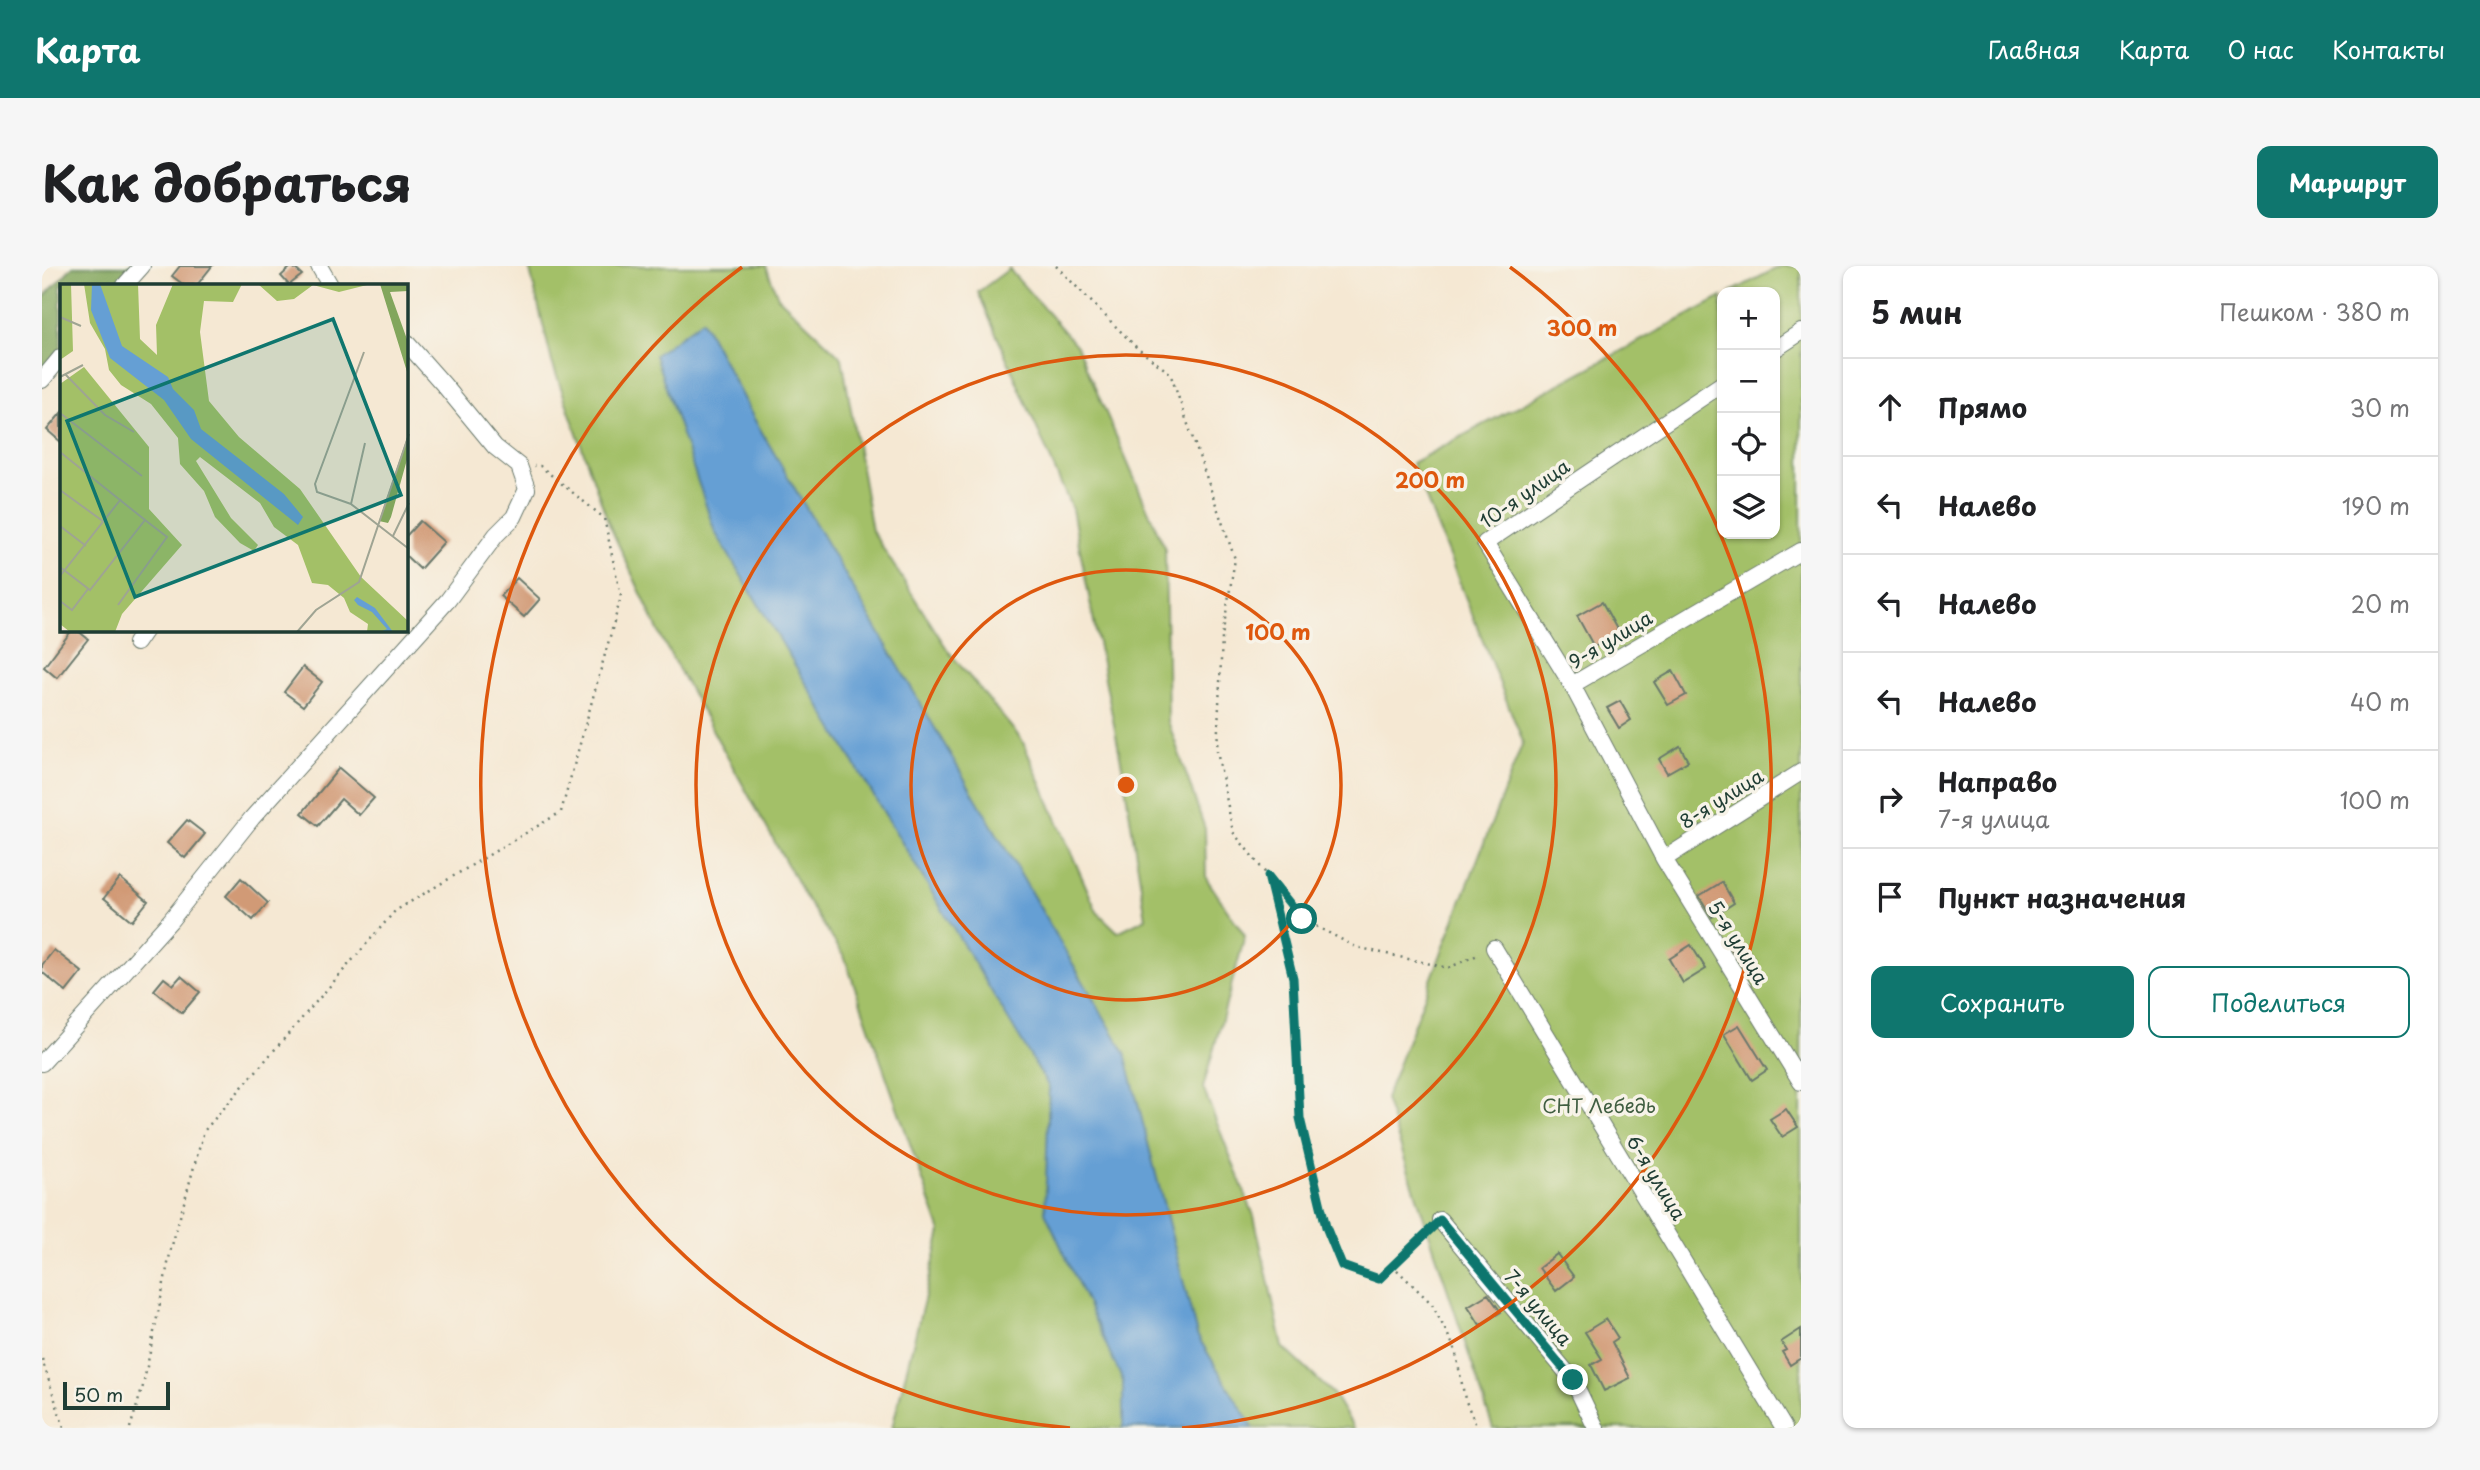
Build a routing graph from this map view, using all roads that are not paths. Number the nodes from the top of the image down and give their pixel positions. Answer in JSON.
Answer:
{"nodes":[{"id":1,"x":142,"y":266,"type":"edge"},
{"id":2,"x":319,"y":266,"type":"edge"},
{"id":3,"x":126,"y":284,"type":"edge"},
{"id":4,"x":329,"y":284,"type":"edge"},
{"id":5,"x":1801,"y":332,"type":"edge"},
{"id":6,"x":408,"y":344,"type":"edge"},
{"id":7,"x":1780,"y":346,"type":"edge"},
{"id":8,"x":60,"y":358,"type":"edge"},
{"id":9,"x":42,"y":380,"type":"edge"},
{"id":10,"x":1717,"y":387,"type":"edge"},
{"id":11,"x":1801,"y":551,"type":"edge"},
{"id":12,"x":1573,"y":685,"type":"junction"},
{"id":13,"x":1801,"y":772,"type":"edge"},
{"id":14,"x":1664,"y":859,"type":"junction"},
{"id":15,"x":1494,"y":948,"type":"road end"},
{"id":16,"x":42,"y":1063,"type":"edge"},
{"id":17,"x":1801,"y":1082,"type":"edge"},
{"id":18,"x":1440,"y":1220,"type":"road end"},
{"id":19,"x":1596,"y":1428,"type":"edge"},
{"id":20,"x":1784,"y":1428,"type":"edge"}],
"edges":[{"from":1,"to":3,"type":"street"},
{"from":2,"to":4,"type":"street"},
{"from":5,"to":7,"type":"street"},
{"from":6,"to":16,"type":"street"},
{"from":8,"to":9,"type":"street"},
{"from":10,"to":12,"type":"street","name":"10-я улица"},
{"from":11,"to":12,"type":"street","name":"9-я улица"},
{"from":12,"to":14,"type":"street","name":"9-я улица"},
{"from":13,"to":14,"type":"street","name":"8-я улица"},
{"from":14,"to":17,"type":"street","name":"5-я улица"},
{"from":15,"to":20,"type":"street","name":"6-я улица"},
{"from":18,"to":19,"type":"street","name":"7-я улица"}]}
